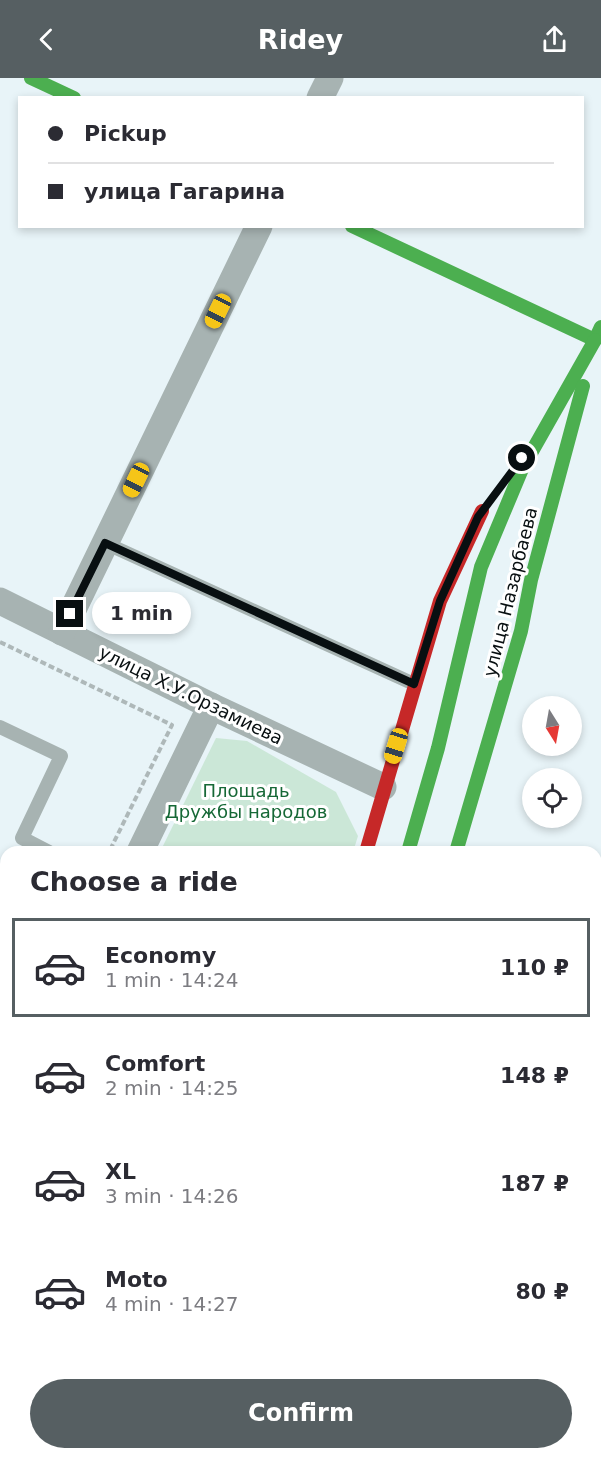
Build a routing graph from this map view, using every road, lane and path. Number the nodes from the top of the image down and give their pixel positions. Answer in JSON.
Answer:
{"nodes":[{"id":1,"x":31,"y":78,"type":"edge"},
{"id":2,"x":330,"y":78,"type":"edge"},
{"id":3,"x":70,"y":96,"type":"edge"},
{"id":4,"x":322,"y":96,"type":"edge"},
{"id":5,"x":258,"y":228,"type":"edge"},
{"id":6,"x":356,"y":228,"type":"edge"},
{"id":7,"x":601,"y":327,"type":"edge"},
{"id":8,"x":595,"y":340,"type":"junction"},
{"id":9,"x":546,"y":426,"type":"junction"},
{"id":10,"x":105,"y":543,"type":"junction"},
{"id":11,"x":0,"y":601,"type":"edge"},
{"id":12,"x":62,"y":632,"type":"junction"},
{"id":13,"x":521,"y":632,"type":"junction"},
{"id":14,"x":0,"y":642,"type":"edge"},
{"id":15,"x":414,"y":684,"type":"junction"},
{"id":16,"x":212,"y":706,"type":"junction"},
{"id":17,"x":508,"y":722,"type":"dead end"},
{"id":18,"x":0,"y":727,"type":"edge"},
{"id":19,"x":383,"y":787,"type":"junction"},
{"id":20,"x":37,"y":846,"type":"edge"},
{"id":21,"x":112,"y":846,"type":"edge"},
{"id":22,"x":143,"y":846,"type":"edge"},
{"id":23,"x":368,"y":846,"type":"edge"},
{"id":24,"x":410,"y":846,"type":"edge"},
{"id":25,"x":458,"y":846,"type":"edge"}],
"edges":[{"from":1,"to":3,"type":"main road"},
{"from":2,"to":4,"type":"street"},
{"from":5,"to":10,"type":"street"},
{"from":6,"to":8,"type":"main road"},
{"from":7,"to":8,"type":"main road","name":"улица Назарбаева"},
{"from":8,"to":9,"type":"main road","name":"улица Назарбаева"},
{"from":8,"to":13,"type":"main road","name":"улица Назарбаева"},
{"from":9,"to":15,"type":"main road"},
{"from":9,"to":24,"type":"main road","name":"улица Назарбаева"},
{"from":10,"to":12,"type":"street"},
{"from":10,"to":15,"type":"lane"},
{"from":11,"to":12,"type":"street","name":"улица Х.У.Орзамиева"},
{"from":12,"to":16,"type":"street","name":"улица Х.У.Орзамиева"},
{"from":13,"to":17,"type":"main road"},
{"from":13,"to":25,"type":"main road","name":"улица Назарбаева"},
{"from":14,"to":21,"type":"path"},
{"from":15,"to":19,"type":"main road"},
{"from":16,"to":19,"type":"street","name":"улица Х.У.Орзамиева"},
{"from":16,"to":22,"type":"street"},
{"from":18,"to":20,"type":"lane"},
{"from":19,"to":23,"type":"main road"}]}
